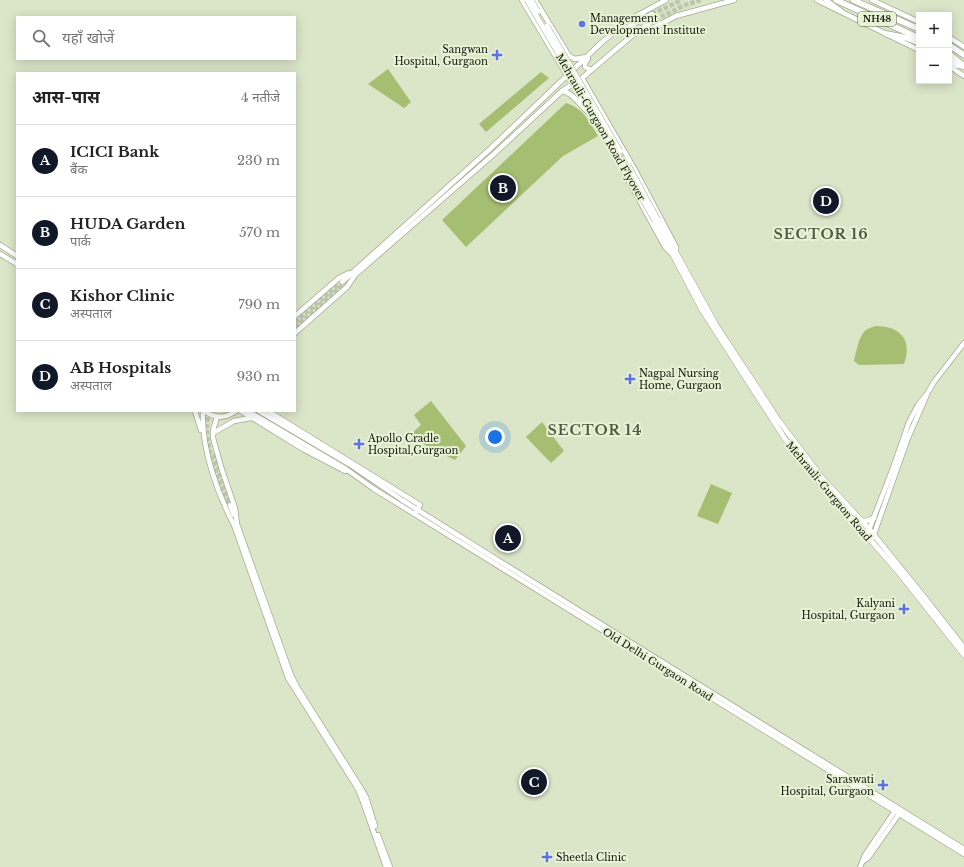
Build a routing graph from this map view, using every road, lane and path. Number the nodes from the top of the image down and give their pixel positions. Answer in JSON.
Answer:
{"nodes":[{"id":1,"x":522,"y":0,"type":"edge"},
{"id":2,"x":527,"y":0,"type":"edge"},
{"id":3,"x":531,"y":0,"type":"edge"},
{"id":4,"x":535,"y":0,"type":"edge"},
{"id":5,"x":666,"y":0,"type":"edge"},
{"id":6,"x":734,"y":0,"type":"edge"},
{"id":7,"x":817,"y":0,"type":"edge"},
{"id":8,"x":826,"y":0,"type":"edge"},
{"id":9,"x":836,"y":0,"type":"edge"},
{"id":10,"x":853,"y":0,"type":"edge"},
{"id":11,"x":872,"y":0,"type":"edge"},
{"id":12,"x":841,"y":11,"type":"junction"},
{"id":13,"x":652,"y":14,"type":"tunnel mouth"},
{"id":14,"x":655,"y":20,"type":"tunnel mouth"},
{"id":15,"x":916,"y":21,"type":"edge"},
{"id":16,"x":916,"y":28,"type":"edge"},
{"id":17,"x":617,"y":30,"type":"junction"},
{"id":18,"x":634,"y":34,"type":"junction"},
{"id":19,"x":887,"y":34,"type":"junction"},
{"id":20,"x":916,"y":37,"type":"edge"},
{"id":21,"x":952,"y":39,"type":"edge"},
{"id":22,"x":916,"y":42,"type":"edge"},
{"id":23,"x":600,"y":44,"type":"junction"},
{"id":24,"x":964,"y":46,"type":"edge"},
{"id":25,"x":952,"y":47,"type":"edge"},
{"id":26,"x":916,"y":48,"type":"edge"},
{"id":27,"x":567,"y":52,"type":"junction"},
{"id":28,"x":964,"y":55,"type":"edge"},
{"id":29,"x":952,"y":56,"type":"edge"},
{"id":30,"x":586,"y":58,"type":"junction"},
{"id":31,"x":557,"y":59,"type":"junction"},
{"id":32,"x":952,"y":62,"type":"edge"},
{"id":33,"x":964,"y":66,"type":"edge"},
{"id":34,"x":952,"y":68,"type":"edge"},
{"id":35,"x":591,"y":70,"type":"junction"},
{"id":36,"x":567,"y":76,"type":"junction"},
{"id":37,"x":964,"y":76,"type":"edge"},
{"id":38,"x":582,"y":78,"type":"junction"},
{"id":39,"x":573,"y":84,"type":"junction"},
{"id":40,"x":562,"y":92,"type":"junction"},
{"id":41,"x":591,"y":94,"type":"junction"},
{"id":42,"x":582,"y":100,"type":"junction"},
{"id":43,"x":588,"y":112,"type":"junction"},
{"id":44,"x":656,"y":220,"type":"junction"},
{"id":45,"x":0,"y":245,"type":"edge"},
{"id":46,"x":0,"y":254,"type":"edge"},
{"id":47,"x":675,"y":254,"type":"junction"},
{"id":48,"x":16,"y":255,"type":"edge"},
{"id":49,"x":16,"y":263,"type":"edge"},
{"id":50,"x":354,"y":273,"type":"junction"},
{"id":51,"x":343,"y":283,"type":"tunnel mouth"},
{"id":52,"x":296,"y":315,"type":"edge"},
{"id":53,"x":714,"y":326,"type":"junction"},
{"id":54,"x":296,"y":332,"type":"edge"},
{"id":55,"x":964,"y":343,"type":"edge"},
{"id":56,"x":928,"y":392,"type":"junction"},
{"id":57,"x":195,"y":412,"type":"edge"},
{"id":58,"x":204,"y":412,"type":"edge"},
{"id":59,"x":206,"y":412,"type":"edge"},
{"id":60,"x":234,"y":412,"type":"edge"},
{"id":61,"x":243,"y":412,"type":"edge"},
{"id":62,"x":250,"y":412,"type":"edge"},
{"id":63,"x":261,"y":412,"type":"edge"},
{"id":64,"x":270,"y":412,"type":"edge"},
{"id":65,"x":217,"y":417,"type":"junction"},
{"id":66,"x":253,"y":418,"type":"junction"},
{"id":67,"x":213,"y":433,"type":"junction"},
{"id":68,"x":204,"y":441,"type":"junction"},
{"id":69,"x":352,"y":473,"type":"junction"},
{"id":70,"x":229,"y":506,"type":"tunnel mouth"},
{"id":71,"x":417,"y":509,"type":"junction"},
{"id":72,"x":874,"y":518,"type":"junction"},
{"id":73,"x":861,"y":521,"type":"junction"},
{"id":74,"x":235,"y":525,"type":"junction"},
{"id":75,"x":868,"y":532,"type":"junction"},
{"id":76,"x":873,"y":538,"type":"junction"},
{"id":77,"x":954,"y":639,"type":"junction"},
{"id":78,"x":964,"y":648,"type":"edge"},
{"id":79,"x":964,"y":655,"type":"edge"},
{"id":80,"x":897,"y":812,"type":"junction"},
{"id":81,"x":964,"y":850,"type":"edge"},
{"id":82,"x":964,"y":854,"type":"edge"},
{"id":83,"x":861,"y":865,"type":"edge"},
{"id":84,"x":386,"y":867,"type":"edge"},
{"id":85,"x":390,"y":867,"type":"edge"}],
"edges":[{"from":1,"to":31,"type":"main road"},
{"from":2,"to":44,"type":"main road","name":"Mehrauli-Gurgaon Road Flyover","bridge":true},
{"from":3,"to":44,"type":"main road","name":"Mehrauli-Gurgaon Road Flyover","bridge":true},
{"from":4,"to":27,"type":"main road"},
{"from":5,"to":17,"type":"main road"},
{"from":6,"to":18,"type":"main road"},
{"from":7,"to":12,"type":"main road"},
{"from":8,"to":12,"type":"main road"},
{"from":9,"to":20,"type":"highway","number":"NH48"},
{"from":10,"to":16,"type":"highway","number":"NH48"},
{"from":11,"to":15,"type":"main road"},
{"from":12,"to":19,"type":"main road"},
{"from":13,"to":17,"type":"main road"},
{"from":14,"to":18,"type":"main road"},
{"from":17,"to":23,"type":"main road"},
{"from":18,"to":35,"type":"main road"},
{"from":19,"to":22,"type":"highway"},
{"from":19,"to":26,"type":"main road"},
{"from":21,"to":24,"type":"main road"},
{"from":23,"to":30,"type":"main road"},
{"from":23,"to":35,"type":"main road"},
{"from":25,"to":28,"type":"highway"},
{"from":27,"to":30,"type":"main road"},
{"from":27,"to":31,"type":"main road"},
{"from":29,"to":33,"type":"highway"},
{"from":30,"to":36,"type":"main road"},
{"from":31,"to":36,"type":"main road"},
{"from":32,"to":33,"type":"highway"},
{"from":34,"to":37,"type":"main road"},
{"from":35,"to":38,"type":"main road"},
{"from":36,"to":39,"type":"main road"},
{"from":36,"to":50,"type":"main road"},
{"from":38,"to":39,"type":"main road"},
{"from":38,"to":41,"type":"main road"},
{"from":39,"to":40,"type":"main road"},
{"from":39,"to":42,"type":"main road"},
{"from":40,"to":43,"type":"main road"},
{"from":40,"to":50,"type":"main road"},
{"from":41,"to":42,"type":"main road"},
{"from":41,"to":47,"type":"main road"},
{"from":42,"to":43,"type":"main road"},
{"from":43,"to":47,"type":"main road"},
{"from":44,"to":47,"type":"main road","name":"Mehrauli-Gurgaon Road Flyover"},
{"from":45,"to":48,"type":"main road"},
{"from":46,"to":49,"type":"main road"},
{"from":47,"to":53,"type":"main road","name":"Mehrauli-Gurgaon Road"},
{"from":50,"to":51,"type":"main road"},
{"from":50,"to":52,"type":"main road"},
{"from":50,"to":54,"type":"main road"},
{"from":53,"to":73,"type":"main road","name":"Mehrauli-Gurgaon Road"},
{"from":53,"to":75,"type":"main road","name":"Mehrauli-Gurgaon Road"},
{"from":55,"to":56,"type":"main road"},
{"from":56,"to":72,"type":"main road"},
{"from":56,"to":76,"type":"main road"},
{"from":57,"to":68,"type":"main road"},
{"from":58,"to":68,"type":"main road"},
{"from":59,"to":65,"type":"main road"},
{"from":60,"to":65,"type":"main road"},
{"from":61,"to":66,"type":"main road"},
{"from":62,"to":69,"type":"main road"},
{"from":63,"to":71,"type":"main road","name":"Old Delhi Gurgaon Road"},
{"from":64,"to":71,"type":"main road"},
{"from":65,"to":67,"type":"main road"},
{"from":66,"to":67,"type":"main road"},
{"from":66,"to":69,"type":"main road"},
{"from":67,"to":74,"type":"main road"},
{"from":68,"to":74,"type":"main road"},
{"from":69,"to":71,"type":"main road","name":"Old Delhi Gurgaon Road"},
{"from":70,"to":74,"type":"main road"},
{"from":71,"to":80,"type":"main road","name":"Old Delhi Gurgaon Road"},
{"from":71,"to":81,"type":"main road","name":"Old Delhi Gurgaon Road"},
{"from":72,"to":73,"type":"main road"},
{"from":72,"to":75,"type":"main road"},
{"from":73,"to":75,"type":"main road","name":"Mehrauli-Gurgaon Road"},
{"from":74,"to":84,"type":"main road"},
{"from":74,"to":85,"type":"main road"},
{"from":75,"to":76,"type":"main road","name":"Mehrauli-Gurgaon Road"},
{"from":76,"to":77,"type":"main road","name":"Mehrauli-Gurgaon Road"},
{"from":77,"to":78,"type":"main road","name":"Mehrauli-Gurgaon Road"},
{"from":77,"to":79,"type":"main road","name":"Mehrauli-Gurgaon Road"},
{"from":80,"to":82,"type":"main road","name":"Old Delhi Gurgaon Road"},
{"from":80,"to":83,"type":"main road"}]}
